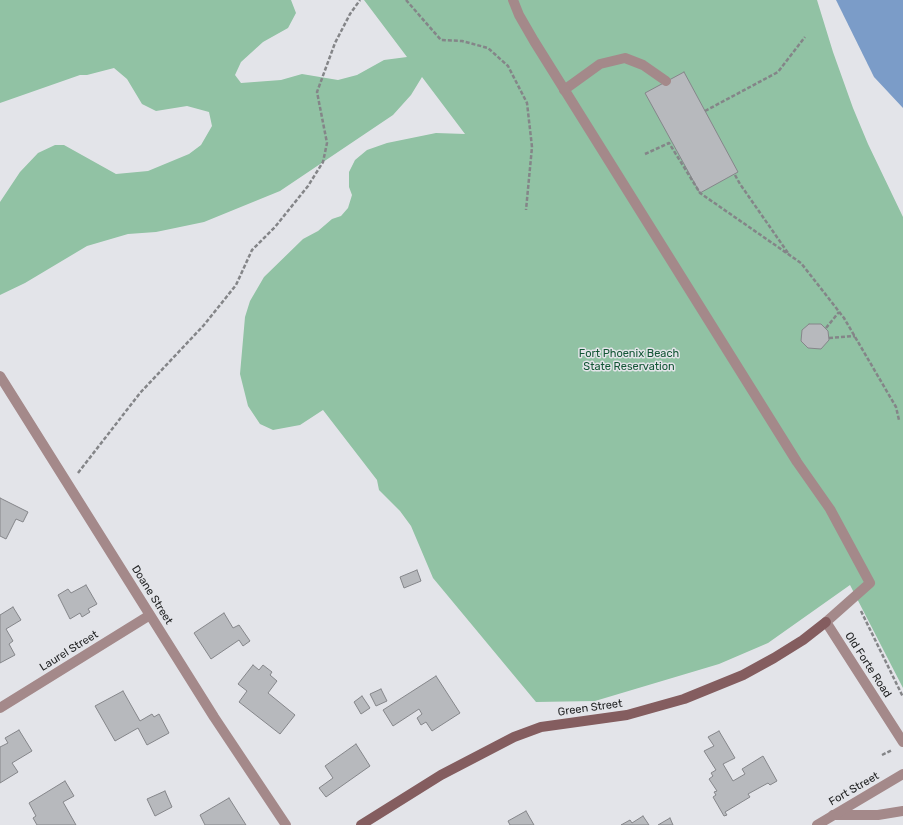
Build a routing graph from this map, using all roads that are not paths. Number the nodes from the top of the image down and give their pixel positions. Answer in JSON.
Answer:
{"nodes":[{"id":1,"x":514,"y":0,"type":"edge"},
{"id":2,"x":666,"y":81,"type":"dead end"},
{"id":3,"x":564,"y":90,"type":"junction"},
{"id":4,"x":0,"y":376,"type":"edge"},
{"id":5,"x":150,"y":615,"type":"junction"},
{"id":6,"x":826,"y":622,"type":"junction"},
{"id":7,"x":0,"y":708,"type":"edge"},
{"id":8,"x":903,"y":742,"type":"edge"},
{"id":9,"x":903,"y":774,"type":"edge"},
{"id":10,"x":903,"y":811,"type":"edge"},
{"id":11,"x":833,"y":815,"type":"junction"},
{"id":12,"x":286,"y":825,"type":"edge"},
{"id":13,"x":361,"y":825,"type":"edge"},
{"id":14,"x":818,"y":825,"type":"edge"}],
"edges":[{"from":1,"to":3,"type":"street"},
{"from":2,"to":3,"type":"street"},
{"from":3,"to":6,"type":"street"},
{"from":4,"to":5,"type":"street","name":"Doane Street"},
{"from":5,"to":7,"type":"street","name":"Laurel Street"},
{"from":5,"to":12,"type":"street","name":"Doane Street"},
{"from":6,"to":8,"type":"street","name":"Old Forte Road"},
{"from":6,"to":13,"type":"main road","name":"Green Street"},
{"from":9,"to":11,"type":"street","name":"Fort Street"},
{"from":10,"to":11,"type":"street"},
{"from":11,"to":14,"type":"street","name":"Fort Street"}]}
